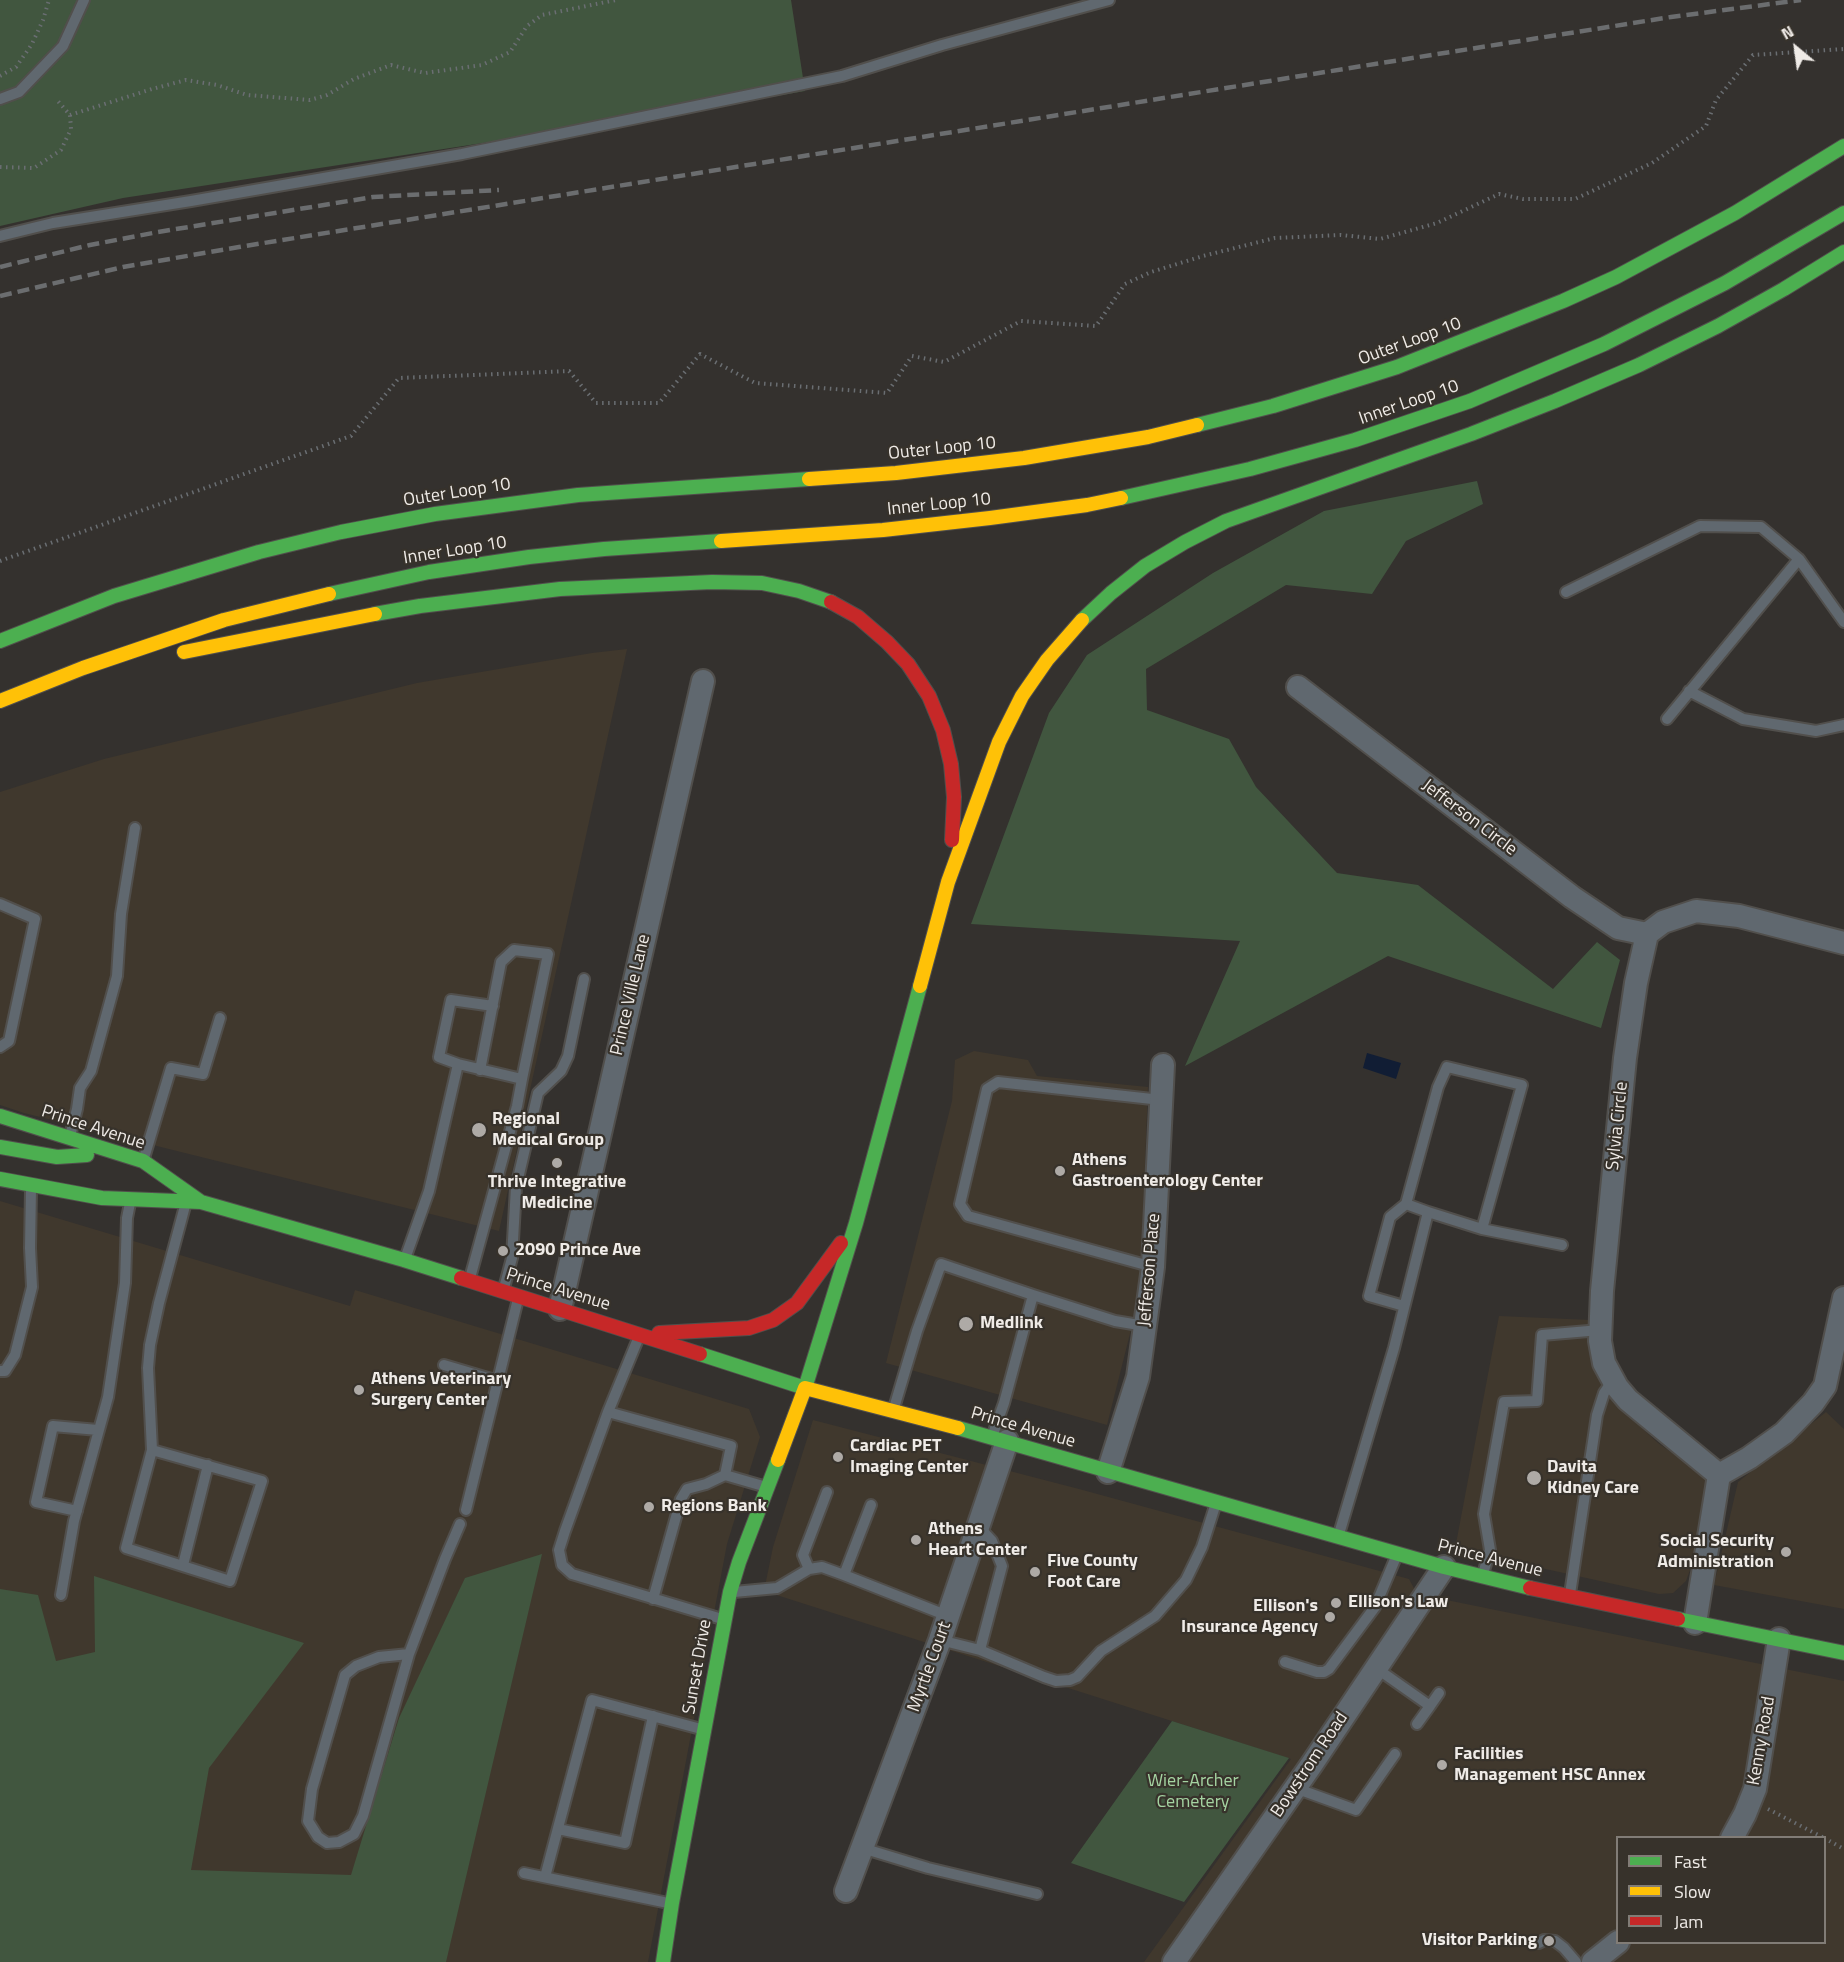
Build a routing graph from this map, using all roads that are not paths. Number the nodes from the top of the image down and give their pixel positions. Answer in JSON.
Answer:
{"nodes":[{"id":1,"x":84,"y":0,"type":"edge"},
{"id":2,"x":1109,"y":0,"type":"edge"},
{"id":3,"x":0,"y":99,"type":"edge"},
{"id":4,"x":1844,"y":146,"type":"edge"},
{"id":5,"x":1844,"y":213,"type":"edge"},
{"id":6,"x":0,"y":236,"type":"edge"},
{"id":7,"x":1844,"y":252,"type":"edge"},
{"id":8,"x":1799,"y":559,"type":"junction"},
{"id":9,"x":1566,"y":592,"type":"dead end"},
{"id":10,"x":114,"y":596,"type":"junction"},
{"id":11,"x":1844,"y":622,"type":"edge"},
{"id":12,"x":0,"y":626,"type":"edge"},
{"id":13,"x":0,"y":640,"type":"edge"},
{"id":14,"x":172,"y":655,"type":"dead end"},
{"id":15,"x":126,"y":668,"type":"dead end"},
{"id":16,"x":703,"y":681,"type":"dead end"},
{"id":17,"x":1298,"y":687,"type":"dead end"},
{"id":18,"x":1689,"y":691,"type":"junction"},
{"id":19,"x":0,"y":702,"type":"edge"},
{"id":20,"x":1667,"y":719,"type":"dead end"},
{"id":21,"x":1844,"y":725,"type":"edge"},
{"id":22,"x":135,"y":828,"type":"dead end"},
{"id":23,"x":948,"y":882,"type":"junction"},
{"id":24,"x":0,"y":904,"type":"edge"},
{"id":25,"x":1647,"y":934,"type":"junction"},
{"id":26,"x":1844,"y":943,"type":"edge"},
{"id":27,"x":584,"y":979,"type":"dead end"},
{"id":28,"x":492,"y":1006,"type":"junction"},
{"id":29,"x":220,"y":1018,"type":"dead end"},
{"id":30,"x":0,"y":1047,"type":"edge"},
{"id":31,"x":458,"y":1064,"type":"junction"},
{"id":32,"x":1163,"y":1065,"type":"dead end"},
{"id":33,"x":480,"y":1071,"type":"junction"},
{"id":34,"x":522,"y":1079,"type":"junction"},
{"id":35,"x":1161,"y":1100,"type":"junction"},
{"id":36,"x":0,"y":1116,"type":"edge"},
{"id":37,"x":69,"y":1138,"type":"junction"},
{"id":38,"x":0,"y":1147,"type":"edge"},
{"id":39,"x":119,"y":1154,"type":"junction"},
{"id":40,"x":143,"y":1161,"type":"junction"},
{"id":41,"x":0,"y":1179,"type":"edge"},
{"id":42,"x":31,"y":1185,"type":"junction"},
{"id":43,"x":131,"y":1200,"type":"junction"},
{"id":44,"x":201,"y":1202,"type":"junction"},
{"id":45,"x":185,"y":1203,"type":"junction"},
{"id":46,"x":1406,"y":1204,"type":"junction"},
{"id":47,"x":1428,"y":1212,"type":"junction"},
{"id":48,"x":856,"y":1223,"type":"junction"},
{"id":49,"x":1482,"y":1229,"type":"junction"},
{"id":50,"x":1562,"y":1245,"type":"dead end"},
{"id":51,"x":404,"y":1260,"type":"junction"},
{"id":52,"x":1153,"y":1268,"type":"junction"},
{"id":53,"x":470,"y":1281,"type":"junction"},
{"id":54,"x":503,"y":1291,"type":"junction"},
{"id":55,"x":1033,"y":1294,"type":"junction"},
{"id":56,"x":519,"y":1296,"type":"junction"},
{"id":57,"x":1844,"y":1298,"type":"edge"},
{"id":58,"x":1404,"y":1306,"type":"junction"},
{"id":59,"x":560,"y":1309,"type":"junction"},
{"id":60,"x":1145,"y":1326,"type":"junction"},
{"id":61,"x":1600,"y":1330,"type":"junction"},
{"id":62,"x":639,"y":1334,"type":"junction"},
{"id":63,"x":444,"y":1365,"type":"dead end"},
{"id":64,"x":0,"y":1371,"type":"edge"},
{"id":65,"x":1613,"y":1380,"type":"junction"},
{"id":66,"x":498,"y":1381,"type":"junction"},
{"id":67,"x":806,"y":1388,"type":"junction"},
{"id":68,"x":893,"y":1411,"type":"junction"},
{"id":69,"x":608,"y":1412,"type":"junction"},
{"id":70,"x":99,"y":1430,"type":"junction"},
{"id":71,"x":1000,"y":1439,"type":"junction"},
{"id":72,"x":152,"y":1450,"type":"junction"},
{"id":73,"x":208,"y":1465,"type":"junction"},
{"id":74,"x":1108,"y":1472,"type":"junction"},
{"id":75,"x":725,"y":1475,"type":"junction"},
{"id":76,"x":1719,"y":1475,"type":"junction"},
{"id":77,"x":767,"y":1488,"type":"junction"},
{"id":78,"x":827,"y":1492,"type":"dead end"},
{"id":79,"x":1216,"y":1502,"type":"junction"},
{"id":80,"x":871,"y":1505,"type":"dead end"},
{"id":81,"x":466,"y":1510,"type":"dead end"},
{"id":82,"x":77,"y":1511,"type":"junction"},
{"id":83,"x":460,"y":1524,"type":"dead end"},
{"id":84,"x":979,"y":1527,"type":"junction"},
{"id":85,"x":1338,"y":1537,"type":"junction"},
{"id":86,"x":1398,"y":1554,"type":"junction"},
{"id":87,"x":183,"y":1565,"type":"junction"},
{"id":88,"x":1444,"y":1567,"type":"junction"},
{"id":89,"x":809,"y":1569,"type":"junction"},
{"id":90,"x":844,"y":1575,"type":"junction"},
{"id":91,"x":1482,"y":1577,"type":"junction"},
{"id":92,"x":730,"y":1592,"type":"junction"},
{"id":93,"x":61,"y":1595,"type":"dead end"},
{"id":94,"x":1569,"y":1597,"type":"junction"},
{"id":95,"x":653,"y":1599,"type":"junction"},
{"id":96,"x":948,"y":1616,"type":"junction"},
{"id":97,"x":725,"y":1620,"type":"junction"},
{"id":98,"x":1695,"y":1623,"type":"junction"},
{"id":99,"x":1779,"y":1639,"type":"junction"},
{"id":100,"x":940,"y":1640,"type":"junction"},
{"id":101,"x":980,"y":1650,"type":"junction"},
{"id":102,"x":1844,"y":1653,"type":"edge"},
{"id":103,"x":409,"y":1654,"type":"junction"},
{"id":104,"x":1285,"y":1662,"type":"dead end"},
{"id":105,"x":1376,"y":1668,"type":"junction"},
{"id":106,"x":1439,"y":1693,"type":"dead end"},
{"id":107,"x":1430,"y":1706,"type":"junction"},
{"id":108,"x":653,"y":1716,"type":"junction"},
{"id":109,"x":1417,"y":1724,"type":"dead end"},
{"id":110,"x":705,"y":1730,"type":"junction"},
{"id":111,"x":1395,"y":1754,"type":"dead end"},
{"id":112,"x":1295,"y":1788,"type":"junction"},
{"id":113,"x":558,"y":1829,"type":"junction"},
{"id":114,"x":1732,"y":1836,"type":"edge"},
{"id":115,"x":862,"y":1848,"type":"junction"},
{"id":116,"x":524,"y":1873,"type":"dead end"},
{"id":117,"x":546,"y":1877,"type":"junction"},
{"id":118,"x":846,"y":1891,"type":"dead end"},
{"id":119,"x":1037,"y":1894,"type":"dead end"},
{"id":120,"x":672,"y":1904,"type":"junction"},
{"id":121,"x":1539,"y":1943,"type":"dead end"},
{"id":122,"x":1616,"y":1943,"type":"edge"},
{"id":123,"x":663,"y":1962,"type":"edge"},
{"id":124,"x":1174,"y":1962,"type":"edge"},
{"id":125,"x":1576,"y":1962,"type":"edge"},
{"id":126,"x":1593,"y":1962,"type":"edge"}],
"edges":[{"from":1,"to":3,"type":"lane"},
{"from":2,"to":6,"type":"lane"},
{"from":4,"to":10,"type":"main road","name":"Outer Loop 10"},
{"from":5,"to":19,"type":"main road","name":"Inner Loop 10"},
{"from":7,"to":23,"type":"main road"},
{"from":8,"to":9,"type":"lane"},
{"from":8,"to":11,"type":"lane"},
{"from":8,"to":18,"type":"lane"},
{"from":10,"to":12,"type":"main road"},
{"from":10,"to":13,"type":"main road","name":"Outer Loop 10"},
{"from":14,"to":23,"type":"main road"},
{"from":15,"to":19,"type":"main road"},
{"from":16,"to":59,"type":"street","name":"Prince Ville Lane"},
{"from":17,"to":25,"type":"street","name":"Jefferson Circle"},
{"from":18,"to":20,"type":"lane"},
{"from":18,"to":21,"type":"lane"},
{"from":22,"to":37,"type":"lane"},
{"from":23,"to":48,"type":"main road","name":"Sunset Drive"},
{"from":24,"to":30,"type":"lane"},
{"from":25,"to":26,"type":"street"},
{"from":25,"to":61,"type":"street","name":"Sylvia Circle"},
{"from":27,"to":54,"type":"lane"},
{"from":28,"to":31,"type":"lane"},
{"from":28,"to":33,"type":"lane"},
{"from":28,"to":34,"type":"lane"},
{"from":29,"to":40,"type":"lane"},
{"from":31,"to":33,"type":"lane"},
{"from":31,"to":51,"type":"lane"},
{"from":32,"to":35,"type":"street","name":"Jefferson Place"},
{"from":33,"to":34,"type":"lane"},
{"from":34,"to":53,"type":"lane"},
{"from":35,"to":52,"type":"street","name":"Jefferson Place"},
{"from":35,"to":52,"type":"lane"},
{"from":36,"to":37,"type":"main road","name":"Prince Avenue"},
{"from":37,"to":39,"type":"main road","name":"Prince Avenue"},
{"from":38,"to":39,"type":"main road"},
{"from":39,"to":40,"type":"main road","name":"Prince Avenue"},
{"from":40,"to":44,"type":"main road","name":"Prince Avenue"},
{"from":41,"to":42,"type":"main road","name":"Prince Avenue"},
{"from":42,"to":43,"type":"main road","name":"Prince Avenue"},
{"from":42,"to":64,"type":"lane"},
{"from":43,"to":45,"type":"main road","name":"Prince Avenue"},
{"from":43,"to":70,"type":"lane"},
{"from":44,"to":45,"type":"main road","name":"Prince Avenue"},
{"from":44,"to":51,"type":"main road","name":"Prince Avenue"},
{"from":45,"to":72,"type":"lane"},
{"from":46,"to":47,"type":"lane"},
{"from":46,"to":49,"type":"lane"},
{"from":46,"to":58,"type":"lane"},
{"from":47,"to":49,"type":"lane"},
{"from":47,"to":58,"type":"lane"},
{"from":48,"to":62,"type":"main road"},
{"from":48,"to":67,"type":"main road","name":"Sunset Drive"},
{"from":49,"to":50,"type":"lane"},
{"from":51,"to":53,"type":"main road","name":"Prince Avenue"},
{"from":52,"to":60,"type":"street","name":"Jefferson Place"},
{"from":53,"to":54,"type":"main road","name":"Prince Avenue"},
{"from":54,"to":56,"type":"main road","name":"Prince Avenue"},
{"from":55,"to":60,"type":"lane"},
{"from":55,"to":68,"type":"lane"},
{"from":55,"to":71,"type":"lane"},
{"from":56,"to":59,"type":"main road","name":"Prince Avenue"},
{"from":56,"to":66,"type":"lane"},
{"from":57,"to":76,"type":"street"},
{"from":58,"to":85,"type":"lane"},
{"from":59,"to":62,"type":"main road","name":"Prince Avenue"},
{"from":60,"to":74,"type":"street","name":"Jefferson Place"},
{"from":61,"to":65,"type":"street","name":"Sylvia Circle"},
{"from":61,"to":91,"type":"lane"},
{"from":62,"to":67,"type":"main road","name":"Prince Avenue"},
{"from":62,"to":69,"type":"lane"},
{"from":63,"to":66,"type":"lane"},
{"from":65,"to":76,"type":"street","name":"Sylvia Circle"},
{"from":65,"to":94,"type":"lane"},
{"from":66,"to":81,"type":"lane"},
{"from":67,"to":68,"type":"main road","name":"Prince Avenue"},
{"from":67,"to":77,"type":"main road","name":"Sunset Drive"},
{"from":68,"to":71,"type":"main road","name":"Prince Avenue"},
{"from":69,"to":75,"type":"lane"},
{"from":69,"to":95,"type":"lane"},
{"from":70,"to":82,"type":"lane"},
{"from":70,"to":82,"type":"lane"},
{"from":71,"to":74,"type":"main road","name":"Prince Avenue"},
{"from":71,"to":84,"type":"street","name":"Myrtle Court"},
{"from":72,"to":73,"type":"lane"},
{"from":72,"to":87,"type":"lane"},
{"from":73,"to":87,"type":"lane"},
{"from":73,"to":87,"type":"lane"},
{"from":74,"to":79,"type":"main road","name":"Prince Avenue"},
{"from":75,"to":77,"type":"lane"},
{"from":75,"to":95,"type":"lane"},
{"from":76,"to":98,"type":"street"},
{"from":77,"to":92,"type":"main road","name":"Sunset Drive"},
{"from":78,"to":89,"type":"lane"},
{"from":79,"to":85,"type":"main road","name":"Prince Avenue"},
{"from":79,"to":101,"type":"lane"},
{"from":80,"to":90,"type":"lane"},
{"from":82,"to":93,"type":"lane"},
{"from":83,"to":103,"type":"lane"},
{"from":84,"to":96,"type":"street","name":"Myrtle Court"},
{"from":84,"to":101,"type":"lane"},
{"from":85,"to":86,"type":"main road","name":"Prince Avenue"},
{"from":86,"to":88,"type":"main road","name":"Prince Avenue"},
{"from":86,"to":104,"type":"lane"},
{"from":88,"to":91,"type":"main road","name":"Prince Avenue"},
{"from":88,"to":105,"type":"street","name":"Bowstrom Road"},
{"from":89,"to":90,"type":"lane"},
{"from":89,"to":92,"type":"lane"},
{"from":90,"to":96,"type":"lane"},
{"from":91,"to":94,"type":"main road","name":"Prince Avenue"},
{"from":92,"to":97,"type":"main road","name":"Sunset Drive"},
{"from":94,"to":98,"type":"main road","name":"Prince Avenue"},
{"from":95,"to":97,"type":"lane"},
{"from":96,"to":100,"type":"street","name":"Myrtle Court"},
{"from":97,"to":110,"type":"main road","name":"Sunset Drive"},
{"from":98,"to":99,"type":"main road","name":"Prince Avenue"},
{"from":99,"to":102,"type":"main road","name":"Prince Avenue"},
{"from":99,"to":114,"type":"street","name":"Kenny Road"},
{"from":100,"to":101,"type":"lane"},
{"from":100,"to":115,"type":"street","name":"Myrtle Court"},
{"from":103,"to":103,"type":"lane"},
{"from":105,"to":107,"type":"lane"},
{"from":105,"to":112,"type":"street","name":"Bowstrom Road"},
{"from":106,"to":107,"type":"lane"},
{"from":107,"to":109,"type":"lane"},
{"from":108,"to":110,"type":"lane"},
{"from":108,"to":113,"type":"lane"},
{"from":108,"to":113,"type":"lane"},
{"from":110,"to":120,"type":"main road","name":"Sunset Drive"},
{"from":111,"to":112,"type":"lane"},
{"from":112,"to":124,"type":"street","name":"Bowstrom Road"},
{"from":113,"to":117,"type":"lane"},
{"from":115,"to":118,"type":"street","name":"Myrtle Court"},
{"from":115,"to":119,"type":"lane"},
{"from":116,"to":117,"type":"lane"},
{"from":117,"to":120,"type":"lane"},
{"from":120,"to":123,"type":"main road","name":"Sunset Drive"},
{"from":121,"to":125,"type":"lane"},
{"from":122,"to":126,"type":"street"}]}
